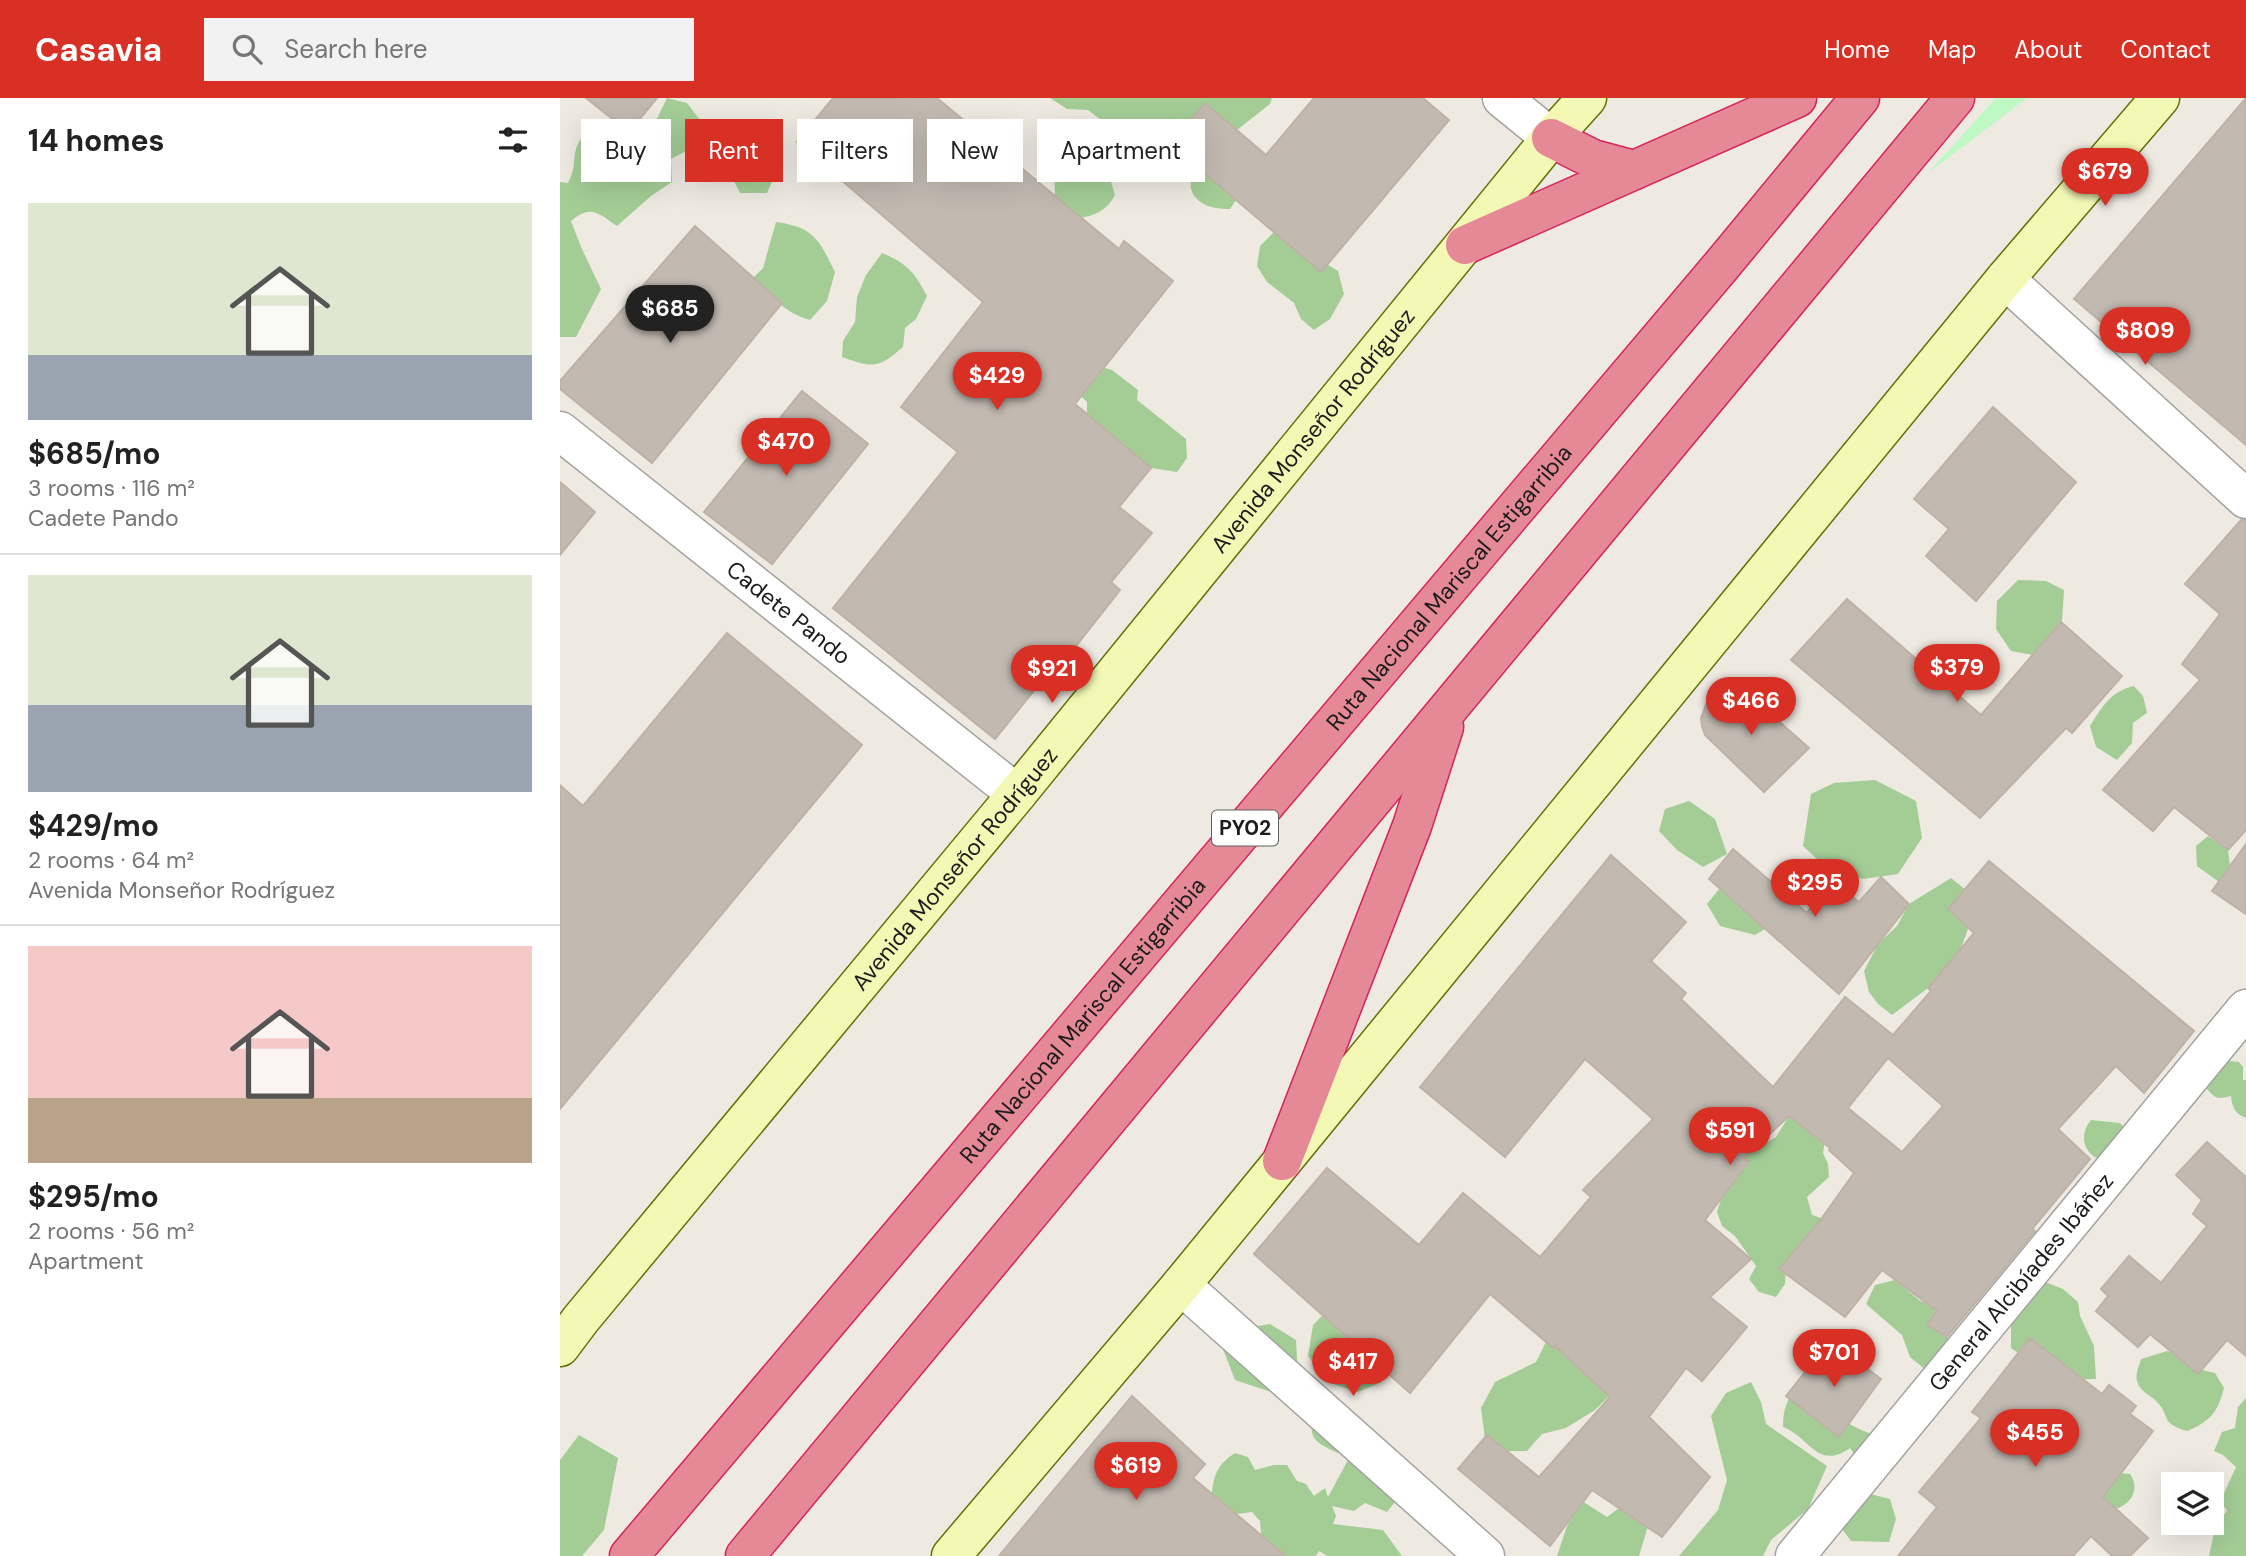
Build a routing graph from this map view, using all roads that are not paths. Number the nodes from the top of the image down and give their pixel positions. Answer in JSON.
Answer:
{"nodes":[{"id":1,"x":1502,"y":98,"type":"edge"},
{"id":2,"x":1587,"y":98,"type":"edge"},
{"id":3,"x":1797,"y":98,"type":"edge"},
{"id":4,"x":1860,"y":98,"type":"edge"},
{"id":5,"x":1955,"y":98,"type":"edge"},
{"id":6,"x":2160,"y":98,"type":"edge"},
{"id":7,"x":1551,"y":138,"type":"junction"},
{"id":8,"x":1634,"y":170,"type":"junction"},
{"id":9,"x":1465,"y":245,"type":"junction"},
{"id":10,"x":2004,"y":279,"type":"junction"},
{"id":11,"x":560,"y":431,"type":"edge"},
{"id":12,"x":2246,"y":499,"type":"edge"},
{"id":13,"x":1450,"y":708,"type":"junction"},
{"id":14,"x":1017,"y":794,"type":"junction"},
{"id":15,"x":2246,"y":1009,"type":"edge"},
{"id":16,"x":1282,"y":1161,"type":"junction"},
{"id":17,"x":1181,"y":1285,"type":"junction"},
{"id":18,"x":567,"y":1323,"type":"edge"},
{"id":19,"x":629,"y":1556,"type":"edge"},
{"id":20,"x":745,"y":1556,"type":"edge"},
{"id":21,"x":951,"y":1556,"type":"edge"},
{"id":22,"x":1485,"y":1556,"type":"edge"},
{"id":23,"x":1795,"y":1556,"type":"edge"}],
"edges":[{"from":1,"to":7,"type":"street"},
{"from":2,"to":7,"type":"street","name":"Avenida Monseñor Rodríguez"},
{"from":3,"to":8,"type":"highway"},
{"from":4,"to":19,"type":"highway","name":"Ruta Nacional Mariscal Estigarribia","number":"PY02"},
{"from":5,"to":13,"type":"highway"},
{"from":6,"to":10,"type":"street"},
{"from":7,"to":8,"type":"highway"},
{"from":7,"to":9,"type":"street","name":"Avenida Monseñor Rodríguez"},
{"from":8,"to":9,"type":"highway"},
{"from":9,"to":14,"type":"street","name":"Avenida Monseñor Rodríguez"},
{"from":10,"to":12,"type":"street"},
{"from":10,"to":16,"type":"street"},
{"from":11,"to":14,"type":"street","name":"Cadete Pando"},
{"from":13,"to":16,"type":"highway"},
{"from":13,"to":20,"type":"highway"},
{"from":14,"to":18,"type":"street","name":"Avenida Monseñor Rodríguez"},
{"from":15,"to":23,"type":"street","name":"General Alcibíades Ibáñez"},
{"from":16,"to":17,"type":"street"},
{"from":17,"to":21,"type":"street"},
{"from":17,"to":22,"type":"street"}]}
